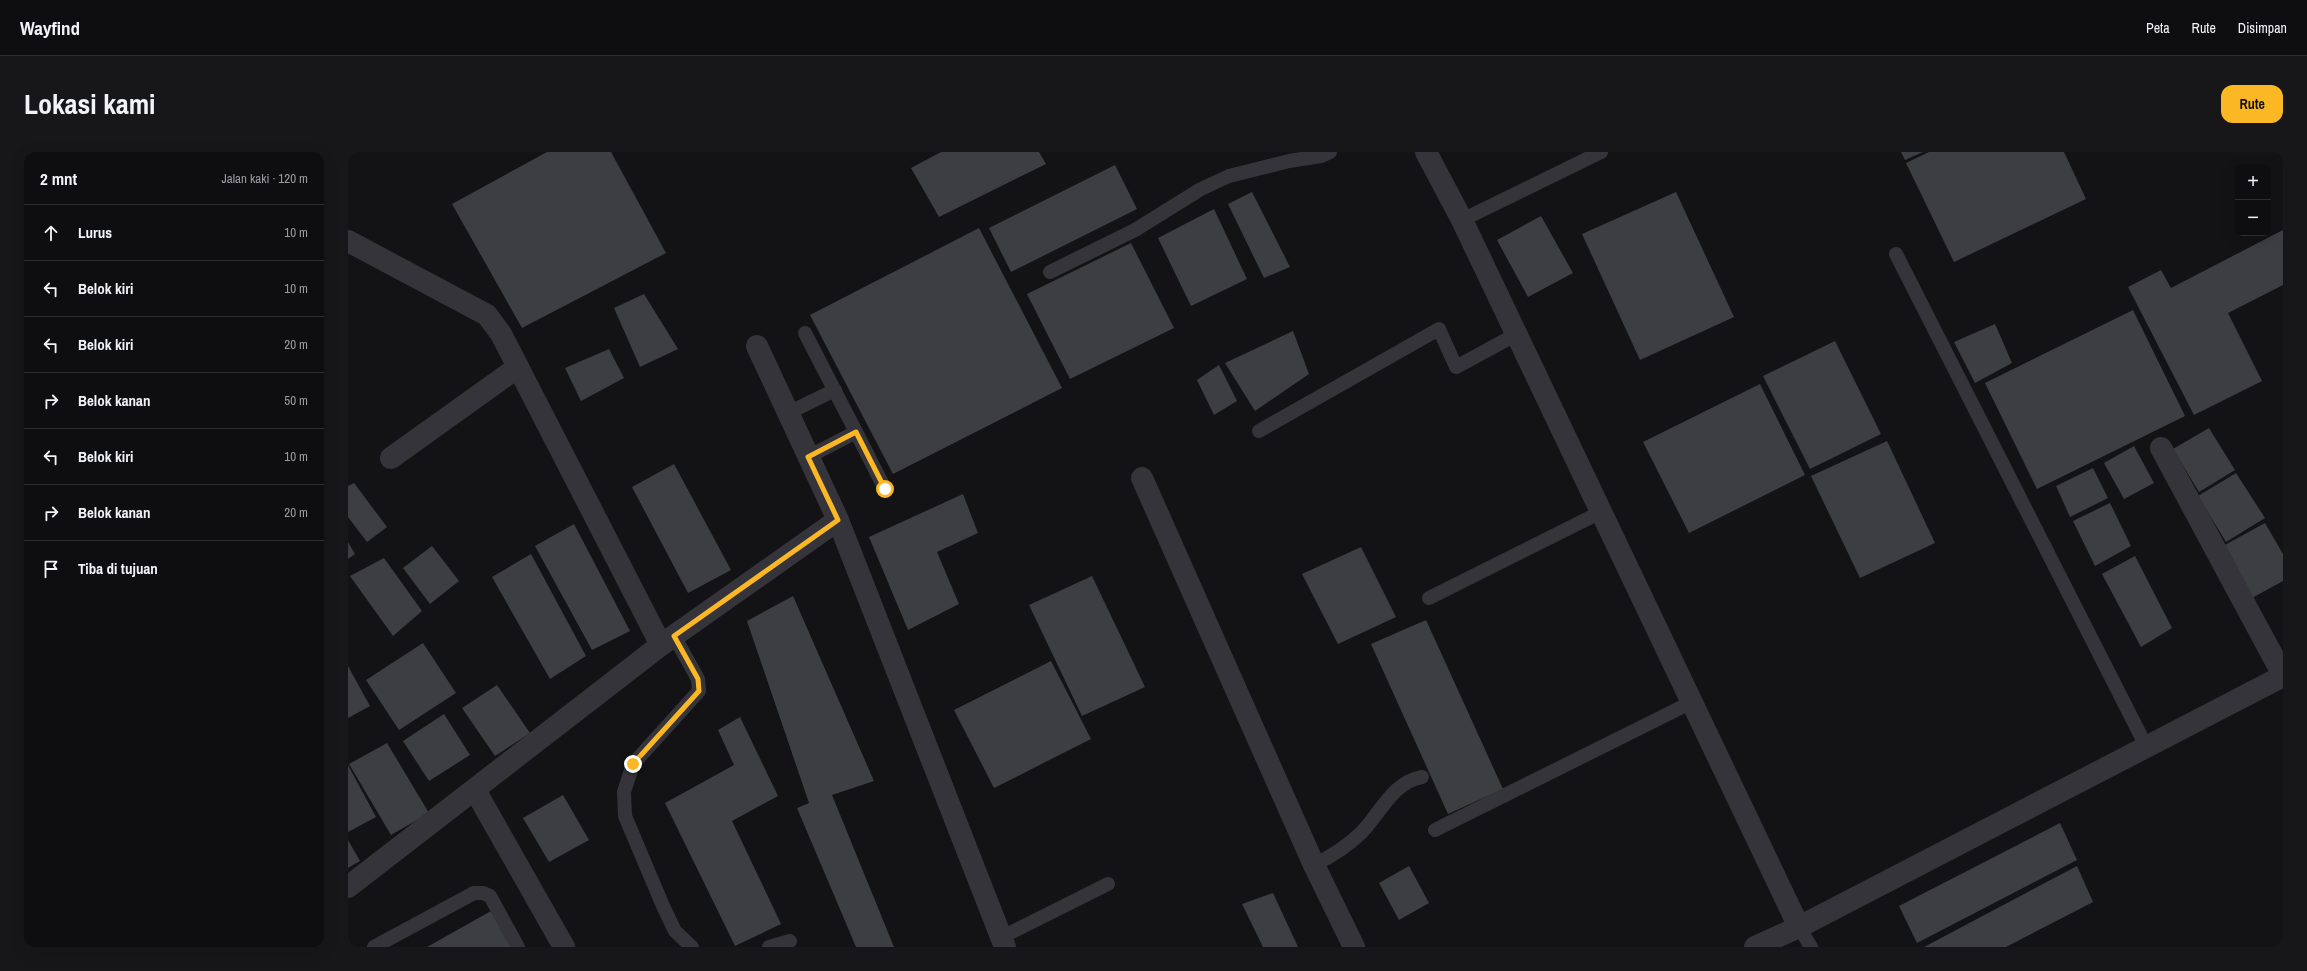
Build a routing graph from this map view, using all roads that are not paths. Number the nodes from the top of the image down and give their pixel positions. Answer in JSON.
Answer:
{"nodes":[{"id":1,"x":1330,"y":152,"type":"edge"},
{"id":2,"x":1426,"y":152,"type":"edge"},
{"id":3,"x":1601,"y":152,"type":"edge"},
{"id":4,"x":1462,"y":220,"type":"junction"},
{"id":5,"x":348,"y":241,"type":"edge"},
{"id":6,"x":1896,"y":254,"type":"dead end"},
{"id":7,"x":1050,"y":272,"type":"dead end"},
{"id":8,"x":805,"y":333,"type":"dead end"},
{"id":9,"x":1516,"y":334,"type":"junction"},
{"id":10,"x":757,"y":346,"type":"dead end"},
{"id":11,"x":518,"y":367,"type":"junction"},
{"id":12,"x":835,"y":390,"type":"junction"},
{"id":13,"x":788,"y":413,"type":"junction"},
{"id":14,"x":1259,"y":431,"type":"dead end"},
{"id":15,"x":856,"y":432,"type":"junction"},
{"id":16,"x":2161,"y":448,"type":"dead end"},
{"id":17,"x":808,"y":457,"type":"junction"},
{"id":18,"x":391,"y":458,"type":"dead end"},
{"id":19,"x":1142,"y":478,"type":"dead end"},
{"id":20,"x":885,"y":489,"type":"dead end"},
{"id":21,"x":1601,"y":512,"type":"junction"},
{"id":22,"x":838,"y":520,"type":"junction"},
{"id":23,"x":1429,"y":598,"type":"dead end"},
{"id":24,"x":668,"y":641,"type":"junction"},
{"id":25,"x":2283,"y":676,"type":"edge"},
{"id":26,"x":1692,"y":702,"type":"junction"},
{"id":27,"x":2147,"y":748,"type":"junction"},
{"id":28,"x":1422,"y":777,"type":"dead end"},
{"id":29,"x":476,"y":790,"type":"junction"},
{"id":30,"x":1435,"y":830,"type":"dead end"},
{"id":31,"x":1314,"y":865,"type":"junction"},
{"id":32,"x":1108,"y":884,"type":"dead end"},
{"id":33,"x":348,"y":887,"type":"edge"},
{"id":34,"x":1800,"y":926,"type":"junction"},
{"id":35,"x":790,"y":941,"type":"dead end"},
{"id":36,"x":1004,"y":942,"type":"edge"},
{"id":37,"x":374,"y":947,"type":"edge"},
{"id":38,"x":518,"y":947,"type":"edge"},
{"id":39,"x":564,"y":947,"type":"edge"},
{"id":40,"x":692,"y":947,"type":"edge"},
{"id":41,"x":769,"y":947,"type":"edge"},
{"id":42,"x":1354,"y":947,"type":"edge"},
{"id":43,"x":1755,"y":947,"type":"edge"},
{"id":44,"x":1811,"y":947,"type":"edge"}],
"edges":[{"from":1,"to":7,"type":"lane"},
{"from":2,"to":4,"type":"street"},
{"from":3,"to":4,"type":"lane"},
{"from":4,"to":9,"type":"street"},
{"from":5,"to":11,"type":"street"},
{"from":6,"to":27,"type":"lane"},
{"from":8,"to":12,"type":"lane"},
{"from":9,"to":14,"type":"lane"},
{"from":9,"to":21,"type":"street"},
{"from":10,"to":13,"type":"street"},
{"from":11,"to":18,"type":"street"},
{"from":11,"to":24,"type":"street"},
{"from":12,"to":13,"type":"lane"},
{"from":12,"to":15,"type":"lane"},
{"from":13,"to":17,"type":"street"},
{"from":15,"to":17,"type":"lane"},
{"from":15,"to":20,"type":"lane"},
{"from":16,"to":25,"type":"street"},
{"from":17,"to":22,"type":"street"},
{"from":19,"to":31,"type":"street"},
{"from":21,"to":23,"type":"lane"},
{"from":21,"to":26,"type":"street"},
{"from":22,"to":24,"type":"street"},
{"from":22,"to":36,"type":"street"},
{"from":24,"to":29,"type":"street"},
{"from":24,"to":40,"type":"lane"},
{"from":25,"to":27,"type":"street"},
{"from":26,"to":30,"type":"lane"},
{"from":26,"to":34,"type":"street"},
{"from":27,"to":34,"type":"street"},
{"from":28,"to":31,"type":"lane"},
{"from":29,"to":33,"type":"street"},
{"from":29,"to":39,"type":"street"},
{"from":31,"to":42,"type":"street"},
{"from":32,"to":36,"type":"lane"},
{"from":34,"to":43,"type":"street"},
{"from":34,"to":44,"type":"lane"},
{"from":35,"to":41,"type":"lane"},
{"from":37,"to":38,"type":"lane"}]}
